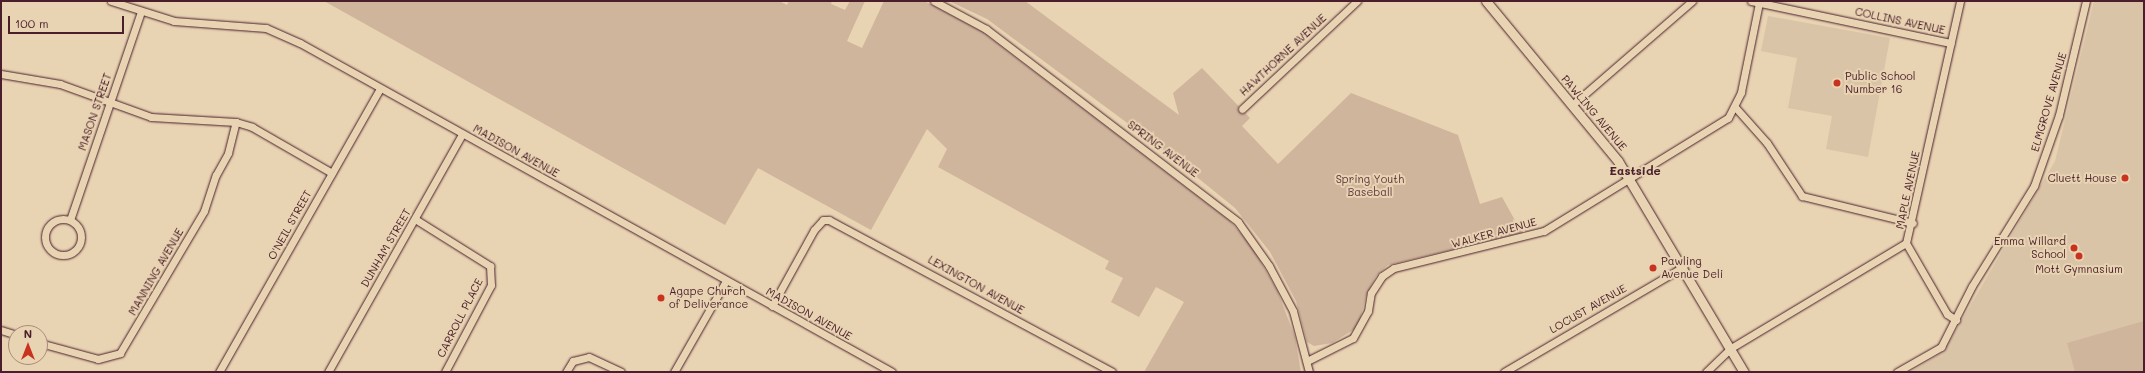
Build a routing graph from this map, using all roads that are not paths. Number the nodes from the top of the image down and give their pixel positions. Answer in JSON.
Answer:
{"nodes":[{"id":1,"x":111,"y":1,"type":"edge"},
{"id":2,"x":934,"y":1,"type":"edge"},
{"id":3,"x":1357,"y":1,"type":"edge"},
{"id":4,"x":1692,"y":1,"type":"edge"},
{"id":5,"x":1751,"y":1,"type":"edge"},
{"id":6,"x":1960,"y":1,"type":"edge"},
{"id":7,"x":2086,"y":1,"type":"edge"},
{"id":8,"x":1490,"y":2,"type":"edge"},
{"id":9,"x":1759,"y":3,"type":"junction"},
{"id":10,"x":141,"y":11,"type":"junction"},
{"id":11,"x":1950,"y":43,"type":"junction"},
{"id":12,"x":1,"y":74,"type":"edge"},
{"id":13,"x":380,"y":89,"type":"junction"},
{"id":14,"x":110,"y":102,"type":"junction"},
{"id":15,"x":1572,"y":105,"type":"junction"},
{"id":16,"x":1735,"y":107,"type":"junction"},
{"id":17,"x":1242,"y":108,"type":"dead end"},
{"id":18,"x":236,"y":122,"type":"junction"},
{"id":19,"x":462,"y":134,"type":"junction"},
{"id":20,"x":332,"y":173,"type":"junction"},
{"id":21,"x":1632,"y":180,"type":"junction"},
{"id":22,"x":415,"y":219,"type":"junction"},
{"id":23,"x":70,"y":220,"type":"junction"},
{"id":24,"x":1912,"y":223,"type":"junction"},
{"id":25,"x":1906,"y":243,"type":"junction"},
{"id":26,"x":1683,"y":267,"type":"junction"},
{"id":27,"x":726,"y":282,"type":"junction"},
{"id":28,"x":772,"y":306,"type":"junction"},
{"id":29,"x":1956,"y":320,"type":"junction"},
{"id":30,"x":48,"y":345,"type":"edge"},
{"id":31,"x":1731,"y":348,"type":"junction"},
{"id":32,"x":1307,"y":361,"type":"junction"},
{"id":33,"x":219,"y":372,"type":"edge"},
{"id":34,"x":328,"y":372,"type":"edge"},
{"id":35,"x":445,"y":372,"type":"edge"},
{"id":36,"x":566,"y":372,"type":"edge"},
{"id":37,"x":621,"y":372,"type":"edge"},
{"id":38,"x":674,"y":372,"type":"edge"},
{"id":39,"x":892,"y":372,"type":"edge"},
{"id":40,"x":1112,"y":372,"type":"edge"},
{"id":41,"x":1309,"y":372,"type":"edge"},
{"id":42,"x":1504,"y":372,"type":"edge"},
{"id":43,"x":1706,"y":372,"type":"edge"},
{"id":44,"x":1744,"y":372,"type":"edge"},
{"id":45,"x":1897,"y":372,"type":"edge"}],
"edges":[{"from":1,"to":10,"type":"street","name":"MADISON AVENUE"},
{"from":2,"to":32,"type":"street","name":"SPRING AVENUE"},
{"from":3,"to":17,"type":"street","name":"HAWTHORNE AVENUE"},
{"from":4,"to":15,"type":"street"},
{"from":5,"to":9,"type":"street","name":"COLLINS AVENUE"},
{"from":6,"to":11,"type":"street","name":"MAPLE AVENUE"},
{"from":7,"to":29,"type":"street","name":"ELMGROVE AVENUE"},
{"from":8,"to":15,"type":"main road","name":"PAWLING AVENUE"},
{"from":9,"to":11,"type":"street","name":"COLLINS AVENUE"},
{"from":9,"to":16,"type":"street","name":"WALKER AVENUE"},
{"from":10,"to":13,"type":"street","name":"MADISON AVENUE"},
{"from":10,"to":14,"type":"street","name":"MASON STREET"},
{"from":11,"to":24,"type":"street","name":"MAPLE AVENUE"},
{"from":12,"to":14,"type":"street"},
{"from":13,"to":19,"type":"street","name":"MADISON AVENUE"},
{"from":13,"to":20,"type":"street","name":"O'NEIL STREET"},
{"from":14,"to":18,"type":"street"},
{"from":14,"to":23,"type":"street","name":"MASON STREET"},
{"from":15,"to":21,"type":"main road","name":"PAWLING AVENUE"},
{"from":16,"to":21,"type":"street","name":"WALKER AVENUE"},
{"from":16,"to":24,"type":"street"},
{"from":18,"to":20,"type":"street"},
{"from":18,"to":30,"type":"street","name":"MANNING AVENUE"},
{"from":19,"to":22,"type":"street","name":"DUNHAM STREET"},
{"from":19,"to":27,"type":"street","name":"MADISON AVENUE"},
{"from":20,"to":33,"type":"street","name":"O'NEIL STREET"},
{"from":21,"to":26,"type":"main road","name":"PAWLING AVENUE"},
{"from":21,"to":32,"type":"street","name":"WALKER AVENUE"},
{"from":22,"to":34,"type":"street","name":"DUNHAM STREET"},
{"from":22,"to":35,"type":"street","name":"CARROLL PLACE"},
{"from":23,"to":23,"type":"street"},
{"from":24,"to":25,"type":"street","name":"MAPLE AVENUE"},
{"from":25,"to":29,"type":"street"},
{"from":25,"to":31,"type":"street","name":"MAPLE AVENUE"},
{"from":26,"to":31,"type":"main road","name":"PAWLING AVENUE"},
{"from":26,"to":42,"type":"street","name":"LOCUST AVENUE"},
{"from":27,"to":28,"type":"street","name":"MADISON AVENUE"},
{"from":27,"to":38,"type":"street"},
{"from":28,"to":39,"type":"street","name":"MADISON AVENUE"},
{"from":28,"to":40,"type":"street","name":"LEXINGTON AVENUE"},
{"from":29,"to":45,"type":"street","name":"ELMGROVE AVENUE"},
{"from":31,"to":43,"type":"street","name":"MAPLE AVENUE"},
{"from":31,"to":44,"type":"main road","name":"PAWLING AVENUE"},
{"from":32,"to":41,"type":"street","name":"SPRING AVENUE"},
{"from":36,"to":37,"type":"street"}]}
